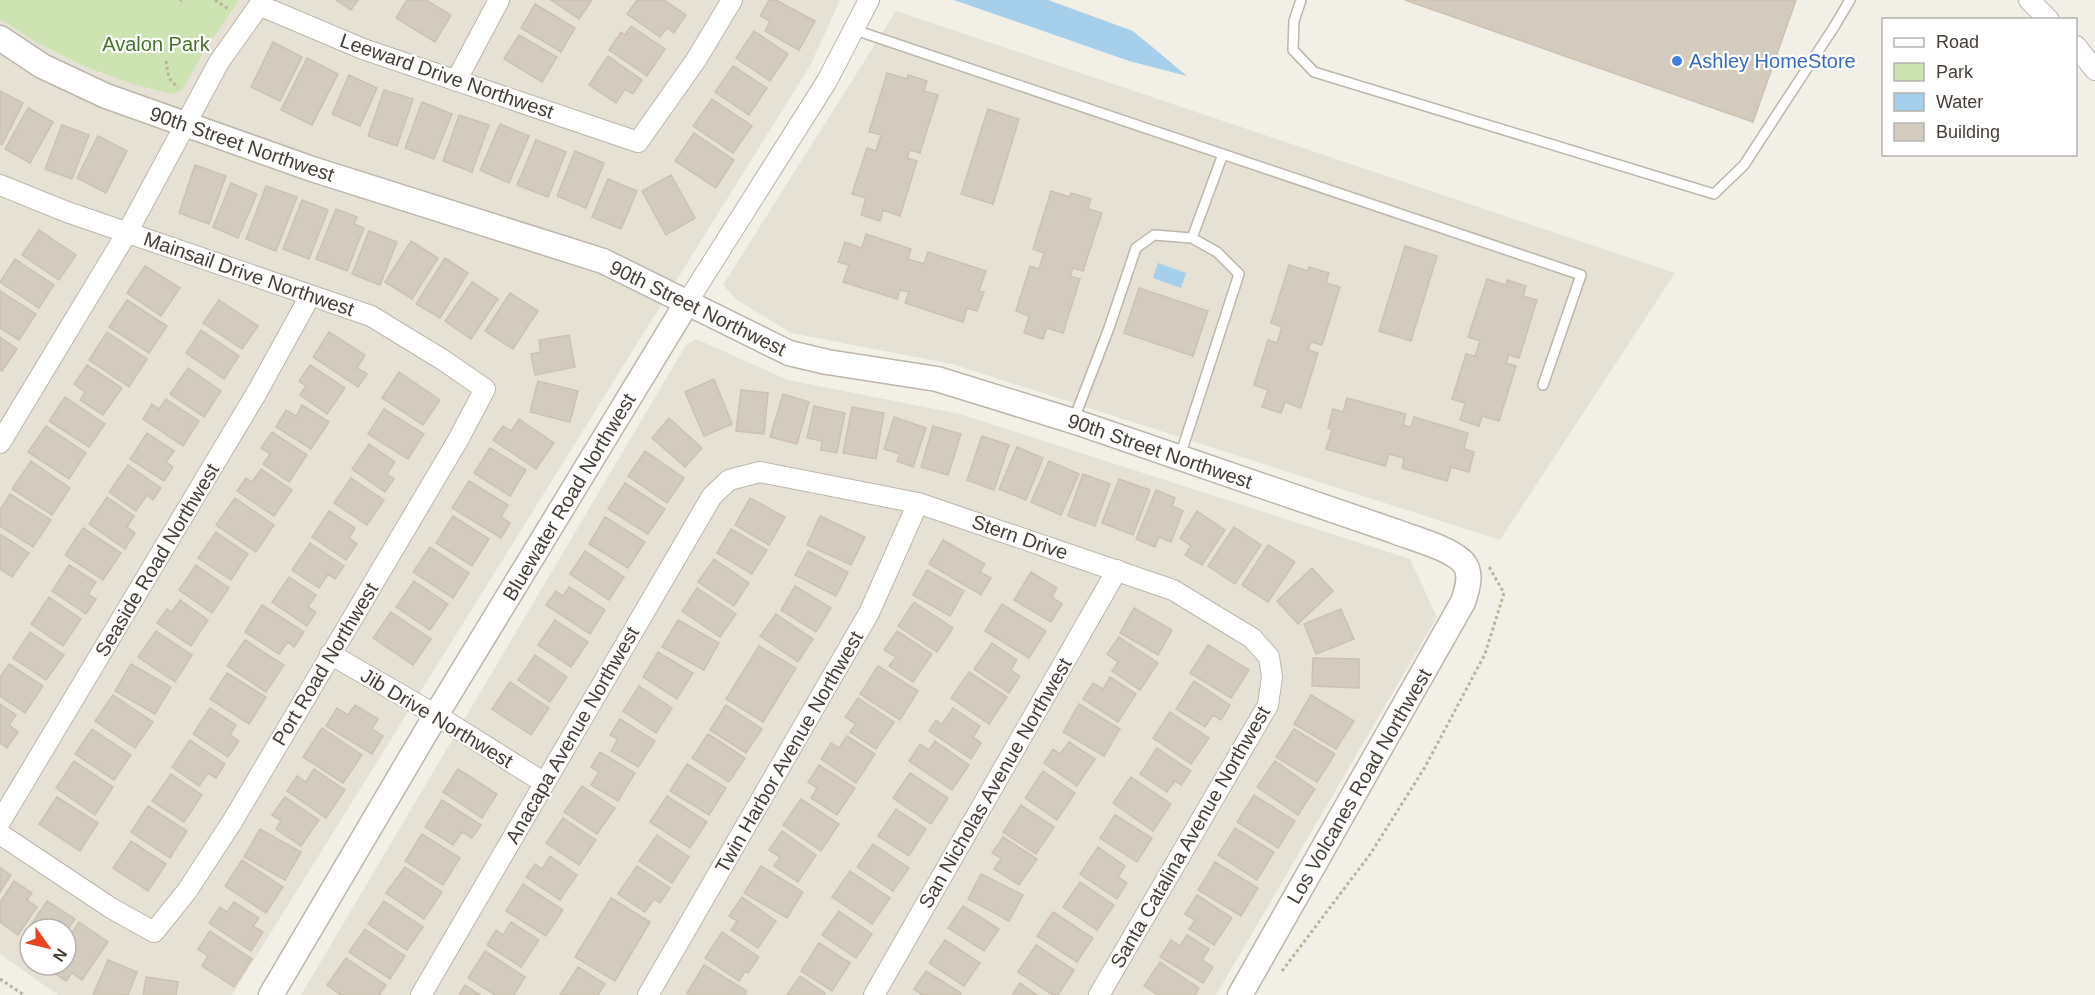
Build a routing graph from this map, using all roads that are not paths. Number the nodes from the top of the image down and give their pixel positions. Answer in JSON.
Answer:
{"nodes":[{"id":1,"x":500,"y":0,"type":"edge"},
{"id":2,"x":732,"y":0,"type":"edge"},
{"id":3,"x":869,"y":0,"type":"edge"},
{"id":4,"x":1301,"y":0,"type":"edge"},
{"id":5,"x":1850,"y":0,"type":"edge"},
{"id":6,"x":2029,"y":0,"type":"edge"},
{"id":7,"x":261,"y":3,"type":"edge"},
{"id":8,"x":2047,"y":18,"type":"edge"},
{"id":9,"x":855,"y":30,"type":"junction"},
{"id":10,"x":0,"y":38,"type":"edge"},
{"id":11,"x":2077,"y":47,"type":"edge"},
{"id":12,"x":2095,"y":70,"type":"edge"},
{"id":13,"x":456,"y":81,"type":"junction"},
{"id":14,"x":186,"y":124,"type":"junction"},
{"id":15,"x":1223,"y":154,"type":"junction"},
{"id":16,"x":0,"y":184,"type":"edge"},
{"id":17,"x":128,"y":231,"type":"junction"},
{"id":18,"x":1192,"y":238,"type":"junction"},
{"id":19,"x":310,"y":296,"type":"junction"},
{"id":20,"x":687,"y":301,"type":"junction"},
{"id":21,"x":1544,"y":385,"type":"dead end"},
{"id":22,"x":484,"y":389,"type":"joint"},
{"id":23,"x":1073,"y":421,"type":"junction"},
{"id":24,"x":0,"y":443,"type":"edge"},
{"id":25,"x":1179,"y":458,"type":"junction"},
{"id":26,"x":729,"y":480,"type":"joint"},
{"id":27,"x":918,"y":503,"type":"junction"},
{"id":28,"x":1477,"y":567,"type":"joint"},
{"id":29,"x":1117,"y":570,"type":"junction"},
{"id":30,"x":330,"y":654,"type":"junction"},
{"id":31,"x":1272,"y":677,"type":"joint"},
{"id":32,"x":436,"y":715,"type":"junction"},
{"id":33,"x":543,"y":782,"type":"junction"},
{"id":34,"x":0,"y":822,"type":"edge"},
{"id":35,"x":0,"y":834,"type":"edge"},
{"id":36,"x":271,"y":995,"type":"edge"},
{"id":37,"x":421,"y":995,"type":"edge"},
{"id":38,"x":648,"y":995,"type":"edge"},
{"id":39,"x":874,"y":995,"type":"edge"},
{"id":40,"x":1099,"y":995,"type":"edge"},
{"id":41,"x":1240,"y":995,"type":"edge"}],
"edges":[{"from":1,"to":13,"type":"street"},
{"from":2,"to":13,"type":"street","name":"Leeward Drive Northwest"},
{"from":3,"to":9,"type":"street","name":"Bluewater Road Northwest"},
{"from":4,"to":5,"type":"lane"},
{"from":6,"to":8,"type":"street"},
{"from":7,"to":13,"type":"street","name":"Leeward Drive Northwest"},
{"from":7,"to":14,"type":"street"},
{"from":9,"to":15,"type":"lane"},
{"from":9,"to":20,"type":"street","name":"Bluewater Road Northwest"},
{"from":10,"to":14,"type":"street","name":"90th Street Northwest"},
{"from":11,"to":12,"type":"street"},
{"from":14,"to":17,"type":"street"},
{"from":14,"to":20,"type":"street","name":"90th Street Northwest"},
{"from":15,"to":18,"type":"lane"},
{"from":15,"to":21,"type":"lane"},
{"from":16,"to":17,"type":"street","name":"Mainsail Drive Northwest"},
{"from":17,"to":19,"type":"street","name":"Mainsail Drive Northwest"},
{"from":17,"to":24,"type":"street"},
{"from":18,"to":23,"type":"lane"},
{"from":18,"to":25,"type":"lane"},
{"from":19,"to":22,"type":"street","name":"Mainsail Drive Northwest"},
{"from":19,"to":34,"type":"street","name":"Seaside Road Northwest"},
{"from":20,"to":23,"type":"street","name":"90th Street Northwest"},
{"from":20,"to":32,"type":"street","name":"Bluewater Road Northwest"},
{"from":22,"to":30,"type":"street","name":"Port Road Northwest"},
{"from":23,"to":25,"type":"street","name":"90th Street Northwest"},
{"from":25,"to":28,"type":"street","name":"90th Street Northwest"},
{"from":26,"to":27,"type":"street","name":"Stern Drive"},
{"from":26,"to":33,"type":"street","name":"Anacapa Avenue Northwest"},
{"from":27,"to":29,"type":"street","name":"Stern Drive"},
{"from":27,"to":38,"type":"street","name":"Twin Harbor Avenue Northwest"},
{"from":28,"to":41,"type":"street","name":"Los Volcanes Road Northwest"},
{"from":29,"to":31,"type":"street","name":"Stern Drive"},
{"from":29,"to":39,"type":"street","name":"San Nicholas Avenue Northwest"},
{"from":30,"to":32,"type":"street","name":"Jib Drive Northwest"},
{"from":30,"to":35,"type":"street","name":"Port Road Northwest"},
{"from":31,"to":40,"type":"street","name":"Santa Catalina Avenue Northwest"},
{"from":32,"to":33,"type":"street","name":"Jib Drive Northwest"},
{"from":32,"to":36,"type":"street","name":"Bluewater Road Northwest"},
{"from":33,"to":37,"type":"street","name":"Anacapa Avenue Northwest"}]}
